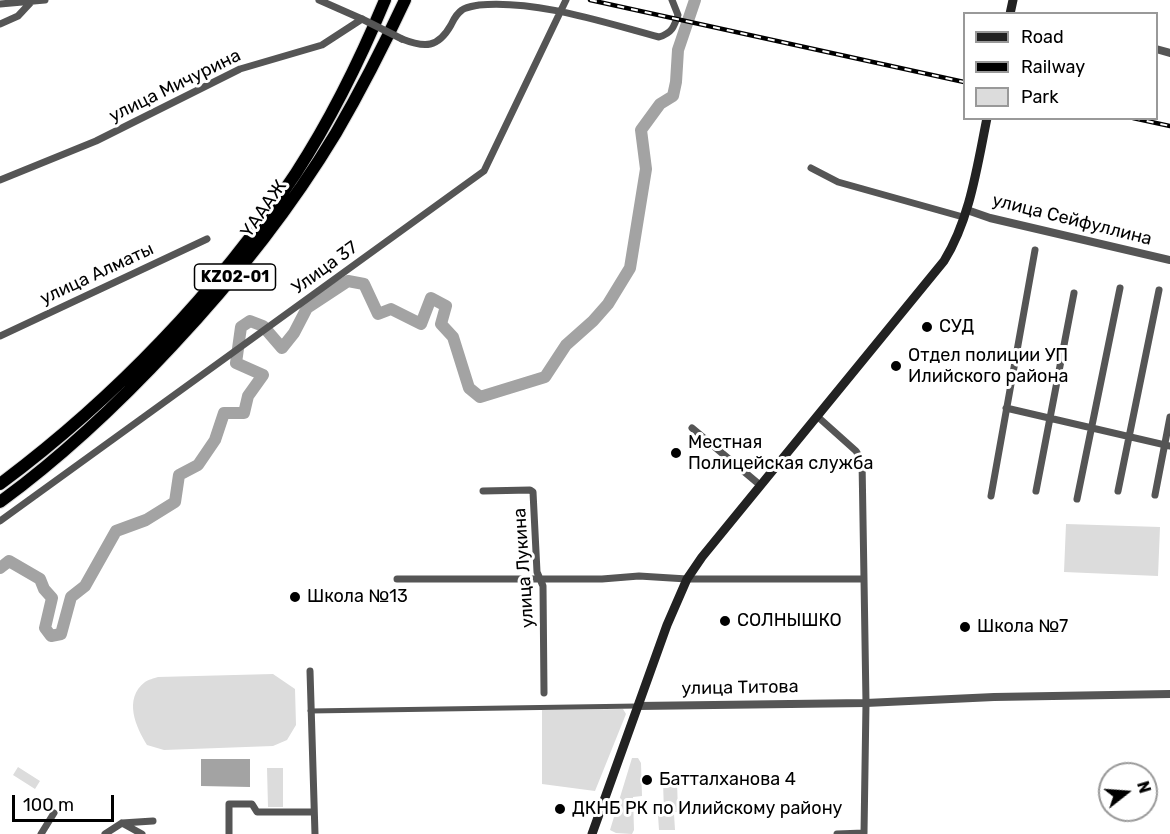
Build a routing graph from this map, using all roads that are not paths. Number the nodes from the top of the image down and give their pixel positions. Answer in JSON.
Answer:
{"nodes":[{"id":1,"x":45,"y":0,"type":"edge"},
{"id":2,"x":319,"y":0,"type":"edge"},
{"id":3,"x":385,"y":0,"type":"edge"},
{"id":4,"x":405,"y":0,"type":"edge"},
{"id":5,"x":566,"y":0,"type":"edge"},
{"id":6,"x":672,"y":0,"type":"edge"},
{"id":7,"x":32,"y":1,"type":"edge"},
{"id":8,"x":0,"y":4,"type":"edge"},
{"id":9,"x":362,"y":19,"type":"junction"},
{"id":10,"x":0,"y":24,"type":"edge"},
{"id":11,"x":987,"y":121,"type":"edge"},
{"id":12,"x":811,"y":168,"type":"dead end"},
{"id":13,"x":0,"y":180,"type":"edge"},
{"id":14,"x":965,"y":214,"type":"junction"},
{"id":15,"x":207,"y":239,"type":"dead end"},
{"id":16,"x":1035,"y":250,"type":"dead end"},
{"id":17,"x":1170,"y":261,"type":"edge"},
{"id":18,"x":1120,"y":288,"type":"dead end"},
{"id":19,"x":1159,"y":290,"type":"dead end"},
{"id":20,"x":1074,"y":293,"type":"dead end"},
{"id":21,"x":0,"y":336,"type":"edge"},
{"id":22,"x":1006,"y":408,"type":"junction"},
{"id":23,"x":818,"y":417,"type":"junction"},
{"id":24,"x":1170,"y":417,"type":"edge"},
{"id":25,"x":1051,"y":418,"type":"junction"},
{"id":26,"x":1091,"y":427,"type":"junction"},
{"id":27,"x":692,"y":428,"type":"dead end"},
{"id":28,"x":1129,"y":436,"type":"junction"},
{"id":29,"x":1167,"y":446,"type":"edge"},
{"id":30,"x":0,"y":484,"type":"edge"},
{"id":31,"x":760,"y":485,"type":"junction"},
{"id":32,"x":483,"y":491,"type":"dead end"},
{"id":33,"x":1118,"y":491,"type":"dead end"},
{"id":34,"x":1036,"y":492,"type":"dead end"},
{"id":35,"x":1155,"y":495,"type":"dead end"},
{"id":36,"x":991,"y":496,"type":"dead end"},
{"id":37,"x":1077,"y":500,"type":"dead end"},
{"id":38,"x":0,"y":502,"type":"edge"},
{"id":39,"x":0,"y":521,"type":"edge"},
{"id":40,"x":397,"y":579,"type":"dead end"},
{"id":41,"x":540,"y":579,"type":"junction"},
{"id":42,"x":687,"y":579,"type":"junction"},
{"id":43,"x":864,"y":579,"type":"junction"},
{"id":44,"x":310,"y":671,"type":"dead end"},
{"id":45,"x":544,"y":693,"type":"joint"},
{"id":46,"x":1170,"y":694,"type":"edge"},
{"id":47,"x":866,"y":703,"type":"junction"},
{"id":48,"x":638,"y":706,"type":"junction"},
{"id":49,"x":544,"y":707,"type":"junction"},
{"id":50,"x":310,"y":711,"type":"junction"},
{"id":51,"x":314,"y":812,"type":"junction"},
{"id":52,"x":54,"y":813,"type":"dead end"},
{"id":53,"x":153,"y":821,"type":"dead end"},
{"id":54,"x":122,"y":823,"type":"junction"},
{"id":55,"x":864,"y":833,"type":"edge"},
{"id":56,"x":41,"y":834,"type":"edge"},
{"id":57,"x":105,"y":834,"type":"edge"},
{"id":58,"x":142,"y":834,"type":"edge"},
{"id":59,"x":229,"y":834,"type":"edge"},
{"id":60,"x":315,"y":834,"type":"edge"},
{"id":61,"x":592,"y":834,"type":"edge"},
{"id":62,"x":837,"y":834,"type":"edge"}],
"edges":[{"from":1,"to":7,"type":"street"},
{"from":2,"to":9,"type":"street"},
{"from":3,"to":30,"type":"highway","name":"ҮАААЖ","number":"KZ02-01"},
{"from":4,"to":38,"type":"highway","name":"ҮАААЖ","number":"KZ02-01"},
{"from":5,"to":39,"type":"street","name":"Улица 37"},
{"from":6,"to":9,"type":"street","bridge":true},
{"from":7,"to":8,"type":"street"},
{"from":7,"to":10,"type":"street"},
{"from":9,"to":13,"type":"street","name":"улица Мичурина"},
{"from":11,"to":14,"type":"main road"},
{"from":12,"to":14,"type":"street"},
{"from":14,"to":17,"type":"street","name":"улица Сейфуллина"},
{"from":14,"to":23,"type":"main road"},
{"from":15,"to":21,"type":"street","name":"улица Алматы"},
{"from":16,"to":22,"type":"street"},
{"from":18,"to":26,"type":"street"},
{"from":19,"to":28,"type":"street"},
{"from":20,"to":25,"type":"street"},
{"from":22,"to":25,"type":"street"},
{"from":22,"to":36,"type":"street"},
{"from":23,"to":31,"type":"main road"},
{"from":23,"to":43,"type":"street"},
{"from":24,"to":29,"type":"street"},
{"from":25,"to":26,"type":"street"},
{"from":25,"to":34,"type":"street"},
{"from":26,"to":28,"type":"street"},
{"from":26,"to":37,"type":"street"},
{"from":27,"to":31,"type":"street"},
{"from":28,"to":29,"type":"street"},
{"from":28,"to":33,"type":"street"},
{"from":29,"to":35,"type":"street"},
{"from":31,"to":42,"type":"main road"},
{"from":32,"to":41,"type":"street","name":"улица Лукина"},
{"from":40,"to":41,"type":"street"},
{"from":41,"to":42,"type":"street"},
{"from":41,"to":45,"type":"street","name":"улица Лукина"},
{"from":42,"to":43,"type":"street"},
{"from":42,"to":48,"type":"main road"},
{"from":43,"to":47,"type":"street"},
{"from":44,"to":50,"type":"street"},
{"from":45,"to":49,"type":"street"},
{"from":46,"to":47,"type":"street","name":"улица Титова"},
{"from":47,"to":48,"type":"street","name":"улица Титова"},
{"from":47,"to":55,"type":"street"},
{"from":48,"to":49,"type":"street","name":"улица Титова"},
{"from":48,"to":61,"type":"main road"},
{"from":49,"to":50,"type":"street","name":"улица Титова"},
{"from":50,"to":51,"type":"street"},
{"from":51,"to":59,"type":"street"},
{"from":51,"to":60,"type":"street"},
{"from":52,"to":56,"type":"street"},
{"from":53,"to":54,"type":"street"},
{"from":54,"to":57,"type":"street"},
{"from":54,"to":58,"type":"street"},
{"from":55,"to":62,"type":"street"}]}
